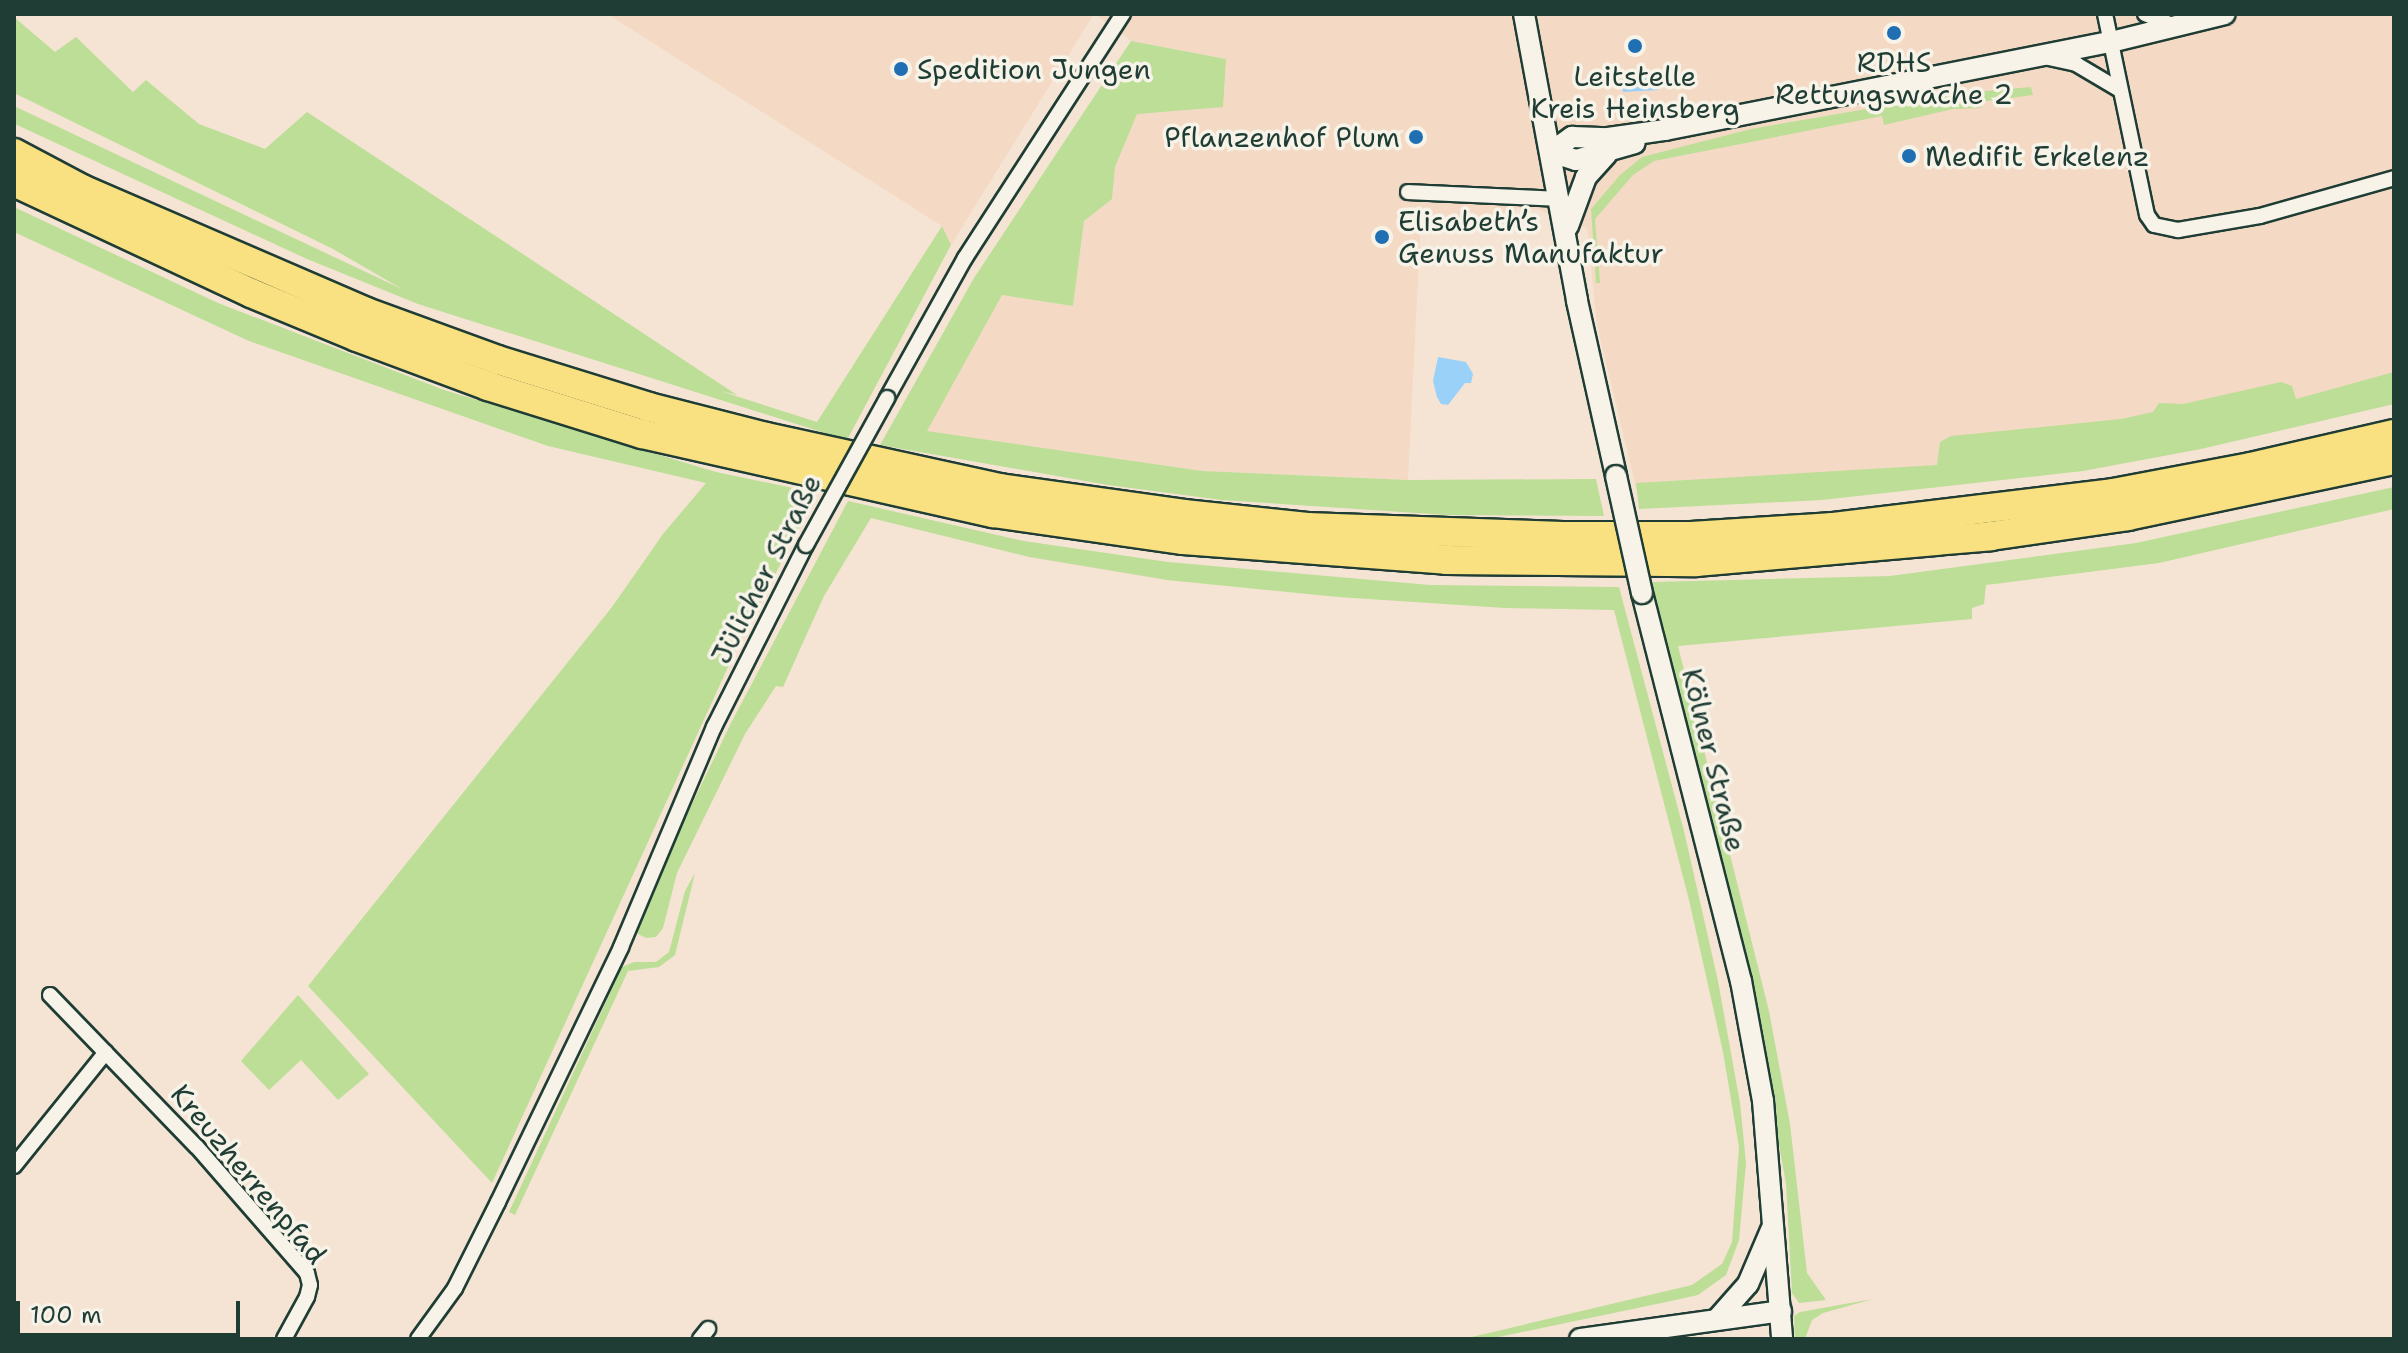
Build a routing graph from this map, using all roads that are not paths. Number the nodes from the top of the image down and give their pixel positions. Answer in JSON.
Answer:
{"nodes":[{"id":1,"x":1123,"y":14,"type":"edge"},
{"id":2,"x":1524,"y":14,"type":"edge"},
{"id":3,"x":2105,"y":14,"type":"edge"},
{"id":4,"x":2145,"y":14,"type":"edge"},
{"id":5,"x":2225,"y":14,"type":"edge"},
{"id":6,"x":2176,"y":26,"type":"junction"},
{"id":7,"x":2111,"y":42,"type":"junction"},
{"id":8,"x":2040,"y":56,"type":"junction"},
{"id":9,"x":2120,"y":90,"type":"junction"},
{"id":10,"x":1665,"y":130,"type":"junction"},
{"id":11,"x":1551,"y":152,"type":"junction"},
{"id":12,"x":14,"y":153,"type":"edge"},
{"id":13,"x":1608,"y":153,"type":"junction"},
{"id":14,"x":2394,"y":178,"type":"edge"},
{"id":15,"x":14,"y":182,"type":"edge"},
{"id":16,"x":1408,"y":192,"type":"dead end"},
{"id":17,"x":1560,"y":199,"type":"junction"},
{"id":18,"x":1566,"y":234,"type":"junction"},
{"id":19,"x":2394,"y":434,"type":"edge"},
{"id":20,"x":2394,"y":460,"type":"edge"},
{"id":21,"x":50,"y":995,"type":"dead end"},
{"id":22,"x":106,"y":1052,"type":"junction"},
{"id":23,"x":14,"y":1166,"type":"edge"},
{"id":24,"x":1773,"y":1225,"type":"junction"},
{"id":25,"x":1781,"y":1311,"type":"junction"},
{"id":26,"x":1718,"y":1318,"type":"junction"},
{"id":27,"x":284,"y":1339,"type":"edge"},
{"id":28,"x":418,"y":1339,"type":"edge"},
{"id":29,"x":1580,"y":1339,"type":"edge"},
{"id":30,"x":1782,"y":1339,"type":"edge"}],
"edges":[{"from":1,"to":28,"type":"street","name":"Jülicher Straße","bridge":true},
{"from":2,"to":11,"type":"main road","name":"Kölner Straße"},
{"from":3,"to":7,"type":"street"},
{"from":4,"to":6,"type":"street"},
{"from":5,"to":6,"type":"main road"},
{"from":6,"to":7,"type":"main road"},
{"from":7,"to":8,"type":"main road"},
{"from":7,"to":9,"type":"street"},
{"from":8,"to":9,"type":"street"},
{"from":8,"to":10,"type":"main road"},
{"from":9,"to":14,"type":"street"},
{"from":10,"to":11,"type":"main road"},
{"from":10,"to":13,"type":"main road"},
{"from":11,"to":13,"type":"main road"},
{"from":11,"to":17,"type":"main road","name":"Kölner Straße"},
{"from":12,"to":19,"type":"highway"},
{"from":13,"to":18,"type":"main road"},
{"from":15,"to":20,"type":"highway"},
{"from":16,"to":17,"type":"street"},
{"from":17,"to":18,"type":"main road","name":"Kölner Straße"},
{"from":18,"to":24,"type":"main road","name":"Kölner Straße","bridge":true},
{"from":21,"to":22,"type":"street","name":"Kreuzherrenpfad"},
{"from":22,"to":23,"type":"street"},
{"from":22,"to":27,"type":"street","name":"Kreuzherrenpfad"},
{"from":24,"to":25,"type":"main road","name":"Kölner Straße"},
{"from":24,"to":26,"type":"main road"},
{"from":25,"to":26,"type":"main road"},
{"from":25,"to":30,"type":"main road","name":"Kölner Straße"},
{"from":26,"to":29,"type":"main road"}]}
